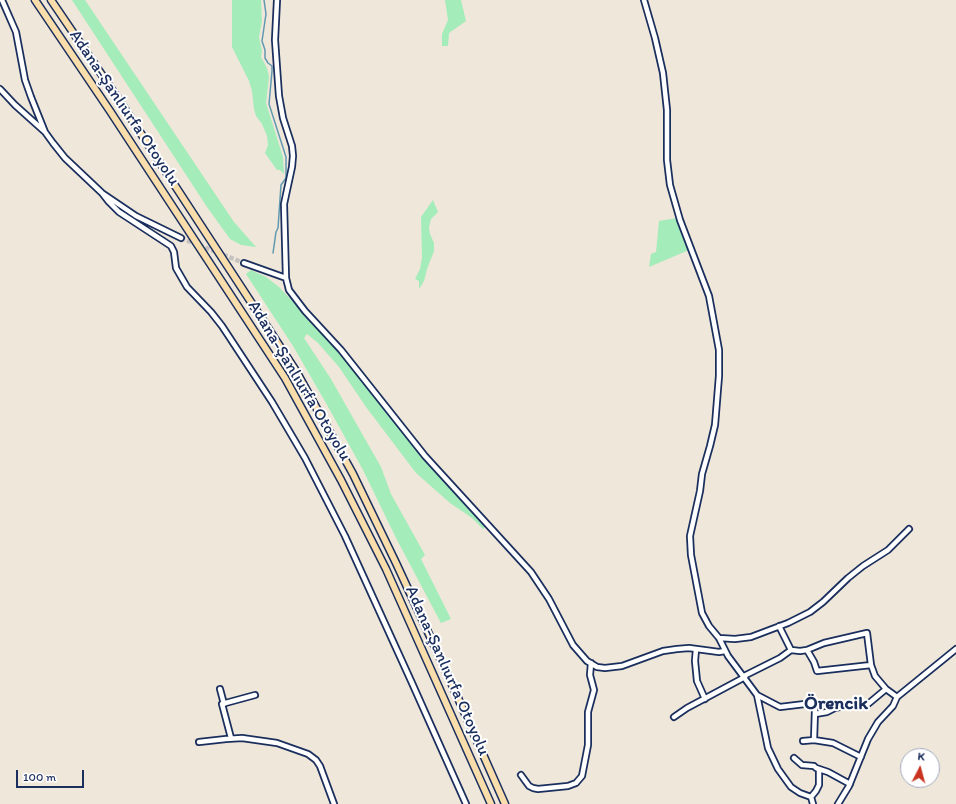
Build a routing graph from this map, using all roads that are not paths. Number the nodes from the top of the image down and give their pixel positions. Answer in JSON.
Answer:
{"nodes":[{"id":1,"x":2,"y":0,"type":"edge"},
{"id":2,"x":35,"y":0,"type":"edge"},
{"id":3,"x":51,"y":0,"type":"edge"},
{"id":4,"x":277,"y":0,"type":"edge"},
{"id":5,"x":644,"y":0,"type":"edge"},
{"id":6,"x":0,"y":89,"type":"edge"},
{"id":7,"x":45,"y":132,"type":"junction"},
{"id":8,"x":102,"y":193,"type":"junction"},
{"id":9,"x":181,"y":238,"type":"tunnel mouth"},
{"id":10,"x":244,"y":263,"type":"tunnel mouth"},
{"id":11,"x":286,"y":278,"type":"junction"},
{"id":12,"x":909,"y":529,"type":"dead end"},
{"id":13,"x":779,"y":626,"type":"junction"},
{"id":14,"x":719,"y":638,"type":"junction"},
{"id":15,"x":956,"y":648,"type":"edge"},
{"id":16,"x":696,"y":649,"type":"junction"},
{"id":17,"x":791,"y":650,"type":"junction"},
{"id":18,"x":807,"y":650,"type":"junction"},
{"id":19,"x":725,"y":651,"type":"junction"},
{"id":20,"x":590,"y":664,"type":"junction"},
{"id":21,"x":871,"y":665,"type":"junction"},
{"id":22,"x":744,"y":677,"type":"junction"},
{"id":23,"x":886,"y":689,"type":"junction"},
{"id":24,"x":220,"y":690,"type":"dead end"},
{"id":25,"x":255,"y":695,"type":"dead end"},
{"id":26,"x":757,"y":695,"type":"junction"},
{"id":27,"x":897,"y":697,"type":"junction"},
{"id":28,"x":705,"y":699,"type":"junction"},
{"id":29,"x":224,"y":704,"type":"junction"},
{"id":30,"x":815,"y":714,"type":"junction"},
{"id":31,"x":674,"y":717,"type":"dead end"},
{"id":32,"x":231,"y":738,"type":"junction"},
{"id":33,"x":814,"y":740,"type":"junction"},
{"id":34,"x":803,"y":741,"type":"dead end"},
{"id":35,"x":199,"y":742,"type":"dead end"},
{"id":36,"x":861,"y":757,"type":"junction"},
{"id":37,"x":794,"y":758,"type":"dead end"},
{"id":38,"x":819,"y":769,"type":"junction"},
{"id":39,"x":521,"y":775,"type":"dead end"},
{"id":40,"x":850,"y":784,"type":"junction"},
{"id":41,"x":811,"y":797,"type":"junction"},
{"id":42,"x":334,"y":804,"type":"edge"},
{"id":43,"x":466,"y":804,"type":"edge"},
{"id":44,"x":491,"y":804,"type":"edge"},
{"id":45,"x":505,"y":804,"type":"edge"},
{"id":46,"x":813,"y":804,"type":"edge"},
{"id":47,"x":838,"y":804,"type":"edge"}],
"edges":[{"from":1,"to":7,"type":"street"},
{"from":2,"to":44,"type":"highway","name":"Adana-Şanlıurfa Otoyolu"},
{"from":3,"to":45,"type":"highway","name":"Adana-Şanlıurfa Otoyolu"},
{"from":4,"to":11,"type":"street"},
{"from":5,"to":14,"type":"street"},
{"from":6,"to":7,"type":"street"},
{"from":7,"to":8,"type":"street"},
{"from":8,"to":9,"type":"street"},
{"from":8,"to":43,"type":"street"},
{"from":10,"to":11,"type":"street"},
{"from":11,"to":20,"type":"street"},
{"from":12,"to":13,"type":"street"},
{"from":13,"to":14,"type":"street"},
{"from":13,"to":17,"type":"street"},
{"from":14,"to":19,"type":"street"},
{"from":15,"to":27,"type":"street"},
{"from":16,"to":19,"type":"street"},
{"from":16,"to":20,"type":"street"},
{"from":16,"to":28,"type":"street"},
{"from":17,"to":18,"type":"street"},
{"from":17,"to":22,"type":"street"},
{"from":18,"to":21,"type":"street"},
{"from":18,"to":21,"type":"street"},
{"from":19,"to":22,"type":"street"},
{"from":20,"to":39,"type":"street"},
{"from":21,"to":23,"type":"street"},
{"from":22,"to":26,"type":"street"},
{"from":22,"to":28,"type":"street"},
{"from":23,"to":27,"type":"street"},
{"from":23,"to":30,"type":"street"},
{"from":24,"to":29,"type":"street"},
{"from":25,"to":29,"type":"street"},
{"from":26,"to":30,"type":"street"},
{"from":26,"to":41,"type":"street"},
{"from":27,"to":36,"type":"street"},
{"from":28,"to":31,"type":"street"},
{"from":29,"to":32,"type":"street"},
{"from":30,"to":33,"type":"street"},
{"from":32,"to":35,"type":"street"},
{"from":32,"to":42,"type":"street"},
{"from":33,"to":34,"type":"street"},
{"from":33,"to":36,"type":"street"},
{"from":36,"to":40,"type":"street"},
{"from":37,"to":38,"type":"street"},
{"from":38,"to":40,"type":"street"},
{"from":38,"to":41,"type":"street"},
{"from":40,"to":47,"type":"street"},
{"from":41,"to":46,"type":"street"}]}
